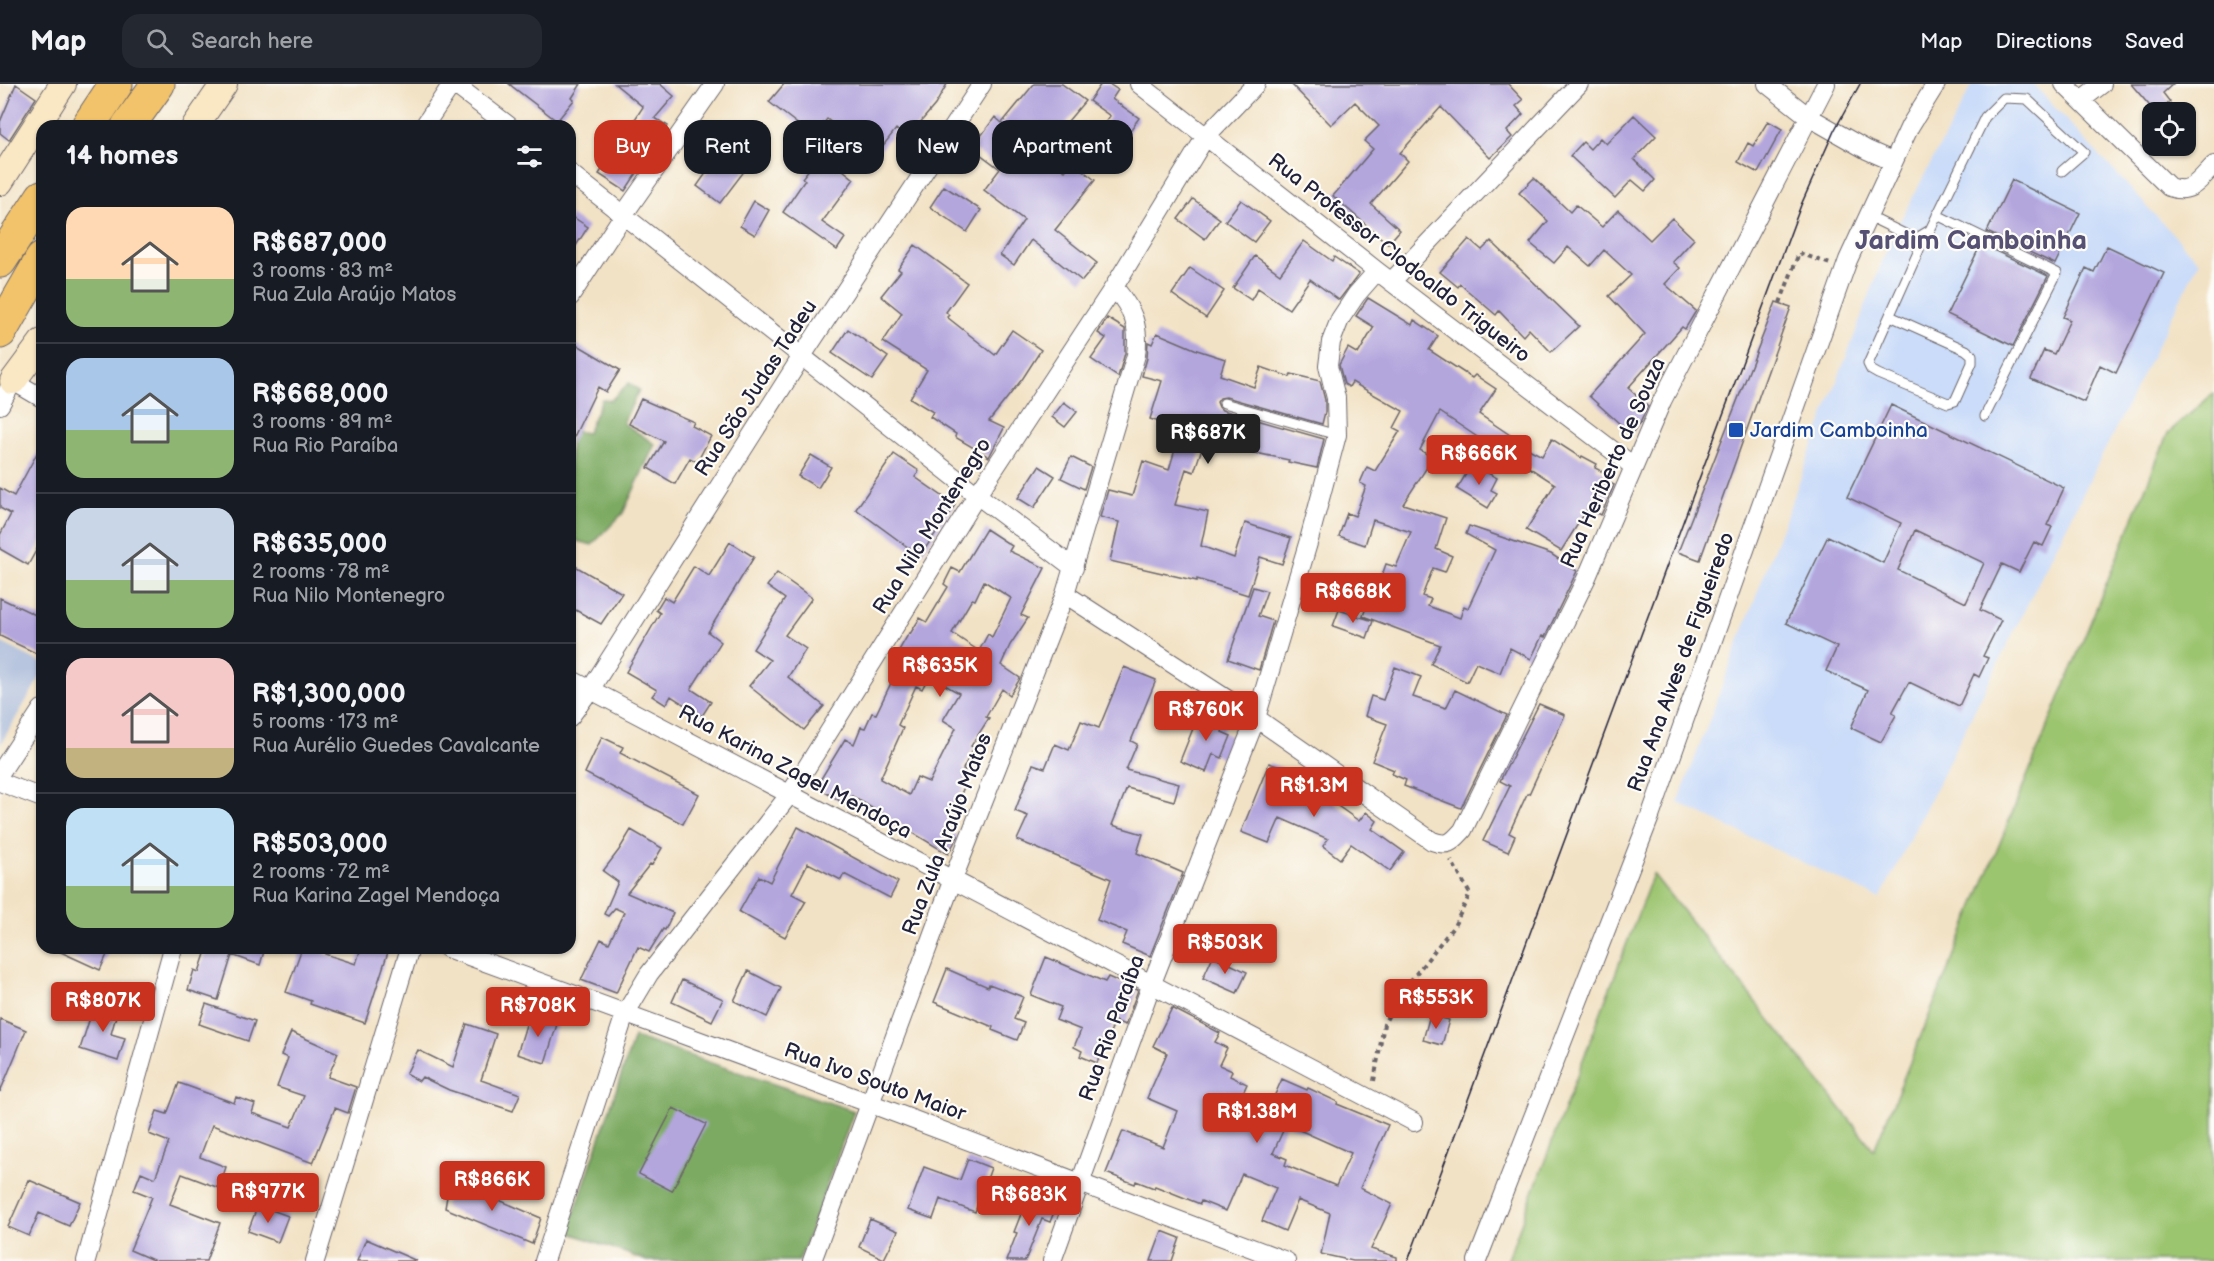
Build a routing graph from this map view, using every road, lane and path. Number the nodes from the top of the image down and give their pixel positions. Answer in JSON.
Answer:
{"nodes":[{"id":1,"x":63,"y":84,"type":"edge"},
{"id":2,"x":116,"y":84,"type":"edge"},
{"id":3,"x":158,"y":84,"type":"edge"},
{"id":4,"x":224,"y":84,"type":"edge"},
{"id":5,"x":453,"y":84,"type":"edge"},
{"id":6,"x":715,"y":84,"type":"edge"},
{"id":7,"x":982,"y":84,"type":"edge"},
{"id":8,"x":1139,"y":84,"type":"edge"},
{"id":9,"x":1256,"y":84,"type":"edge"},
{"id":10,"x":1579,"y":84,"type":"edge"},
{"id":11,"x":1767,"y":84,"type":"edge"},
{"id":12,"x":1826,"y":84,"type":"edge"},
{"id":13,"x":1936,"y":84,"type":"edge"},
{"id":14,"x":2064,"y":84,"type":"edge"},
{"id":15,"x":2102,"y":84,"type":"edge"},
{"id":16,"x":2081,"y":100,"type":"junction"},
{"id":17,"x":1809,"y":117,"type":"junction"},
{"id":18,"x":40,"y":120,"type":"edge"},
{"id":19,"x":92,"y":120,"type":"edge"},
{"id":20,"x":132,"y":120,"type":"edge"},
{"id":21,"x":199,"y":120,"type":"edge"},
{"id":22,"x":428,"y":120,"type":"edge"},
{"id":23,"x":501,"y":120,"type":"edge"},
{"id":24,"x":36,"y":126,"type":"edge"},
{"id":25,"x":1206,"y":136,"type":"junction"},
{"id":26,"x":1892,"y":161,"type":"junction"},
{"id":27,"x":2214,"y":165,"type":"edge"},
{"id":28,"x":2062,"y":171,"type":"dead end"},
{"id":29,"x":576,"y":178,"type":"edge"},
{"id":30,"x":0,"y":182,"type":"edge"},
{"id":31,"x":36,"y":206,"type":"edge"},
{"id":32,"x":624,"y":214,"type":"junction"},
{"id":33,"x":1937,"y":215,"type":"junction"},
{"id":34,"x":1869,"y":216,"type":"junction"},
{"id":35,"x":1915,"y":239,"type":"junction"},
{"id":36,"x":0,"y":261,"type":"edge"},
{"id":37,"x":36,"y":269,"type":"edge"},
{"id":38,"x":1844,"y":269,"type":"junction"},
{"id":39,"x":1384,"y":276,"type":"junction"},
{"id":40,"x":576,"y":288,"type":"edge"},
{"id":41,"x":1114,"y":288,"type":"junction"},
{"id":42,"x":1780,"y":303,"type":"dead end"},
{"id":43,"x":1890,"y":316,"type":"junction"},
{"id":44,"x":0,"y":332,"type":"edge"},
{"id":45,"x":36,"y":350,"type":"edge"},
{"id":46,"x":802,"y":356,"type":"junction"},
{"id":47,"x":13,"y":381,"type":"junction"},
{"id":48,"x":36,"y":394,"type":"edge"},
{"id":49,"x":1224,"y":403,"type":"dead end"},
{"id":50,"x":0,"y":405,"type":"edge"},
{"id":51,"x":1986,"y":416,"type":"dead end"},
{"id":52,"x":1337,"y":435,"type":"junction"},
{"id":53,"x":1633,"y":465,"type":"junction"},
{"id":54,"x":977,"y":495,"type":"junction"},
{"id":55,"x":1074,"y":568,"type":"junction"},
{"id":56,"x":1065,"y":594,"type":"junction"},
{"id":57,"x":576,"y":682,"type":"edge"},
{"id":58,"x":590,"y":690,"type":"junction"},
{"id":59,"x":576,"y":709,"type":"edge"},
{"id":60,"x":36,"y":718,"type":"edge"},
{"id":61,"x":1256,"y":718,"type":"junction"},
{"id":62,"x":0,"y":773,"type":"edge"},
{"id":63,"x":0,"y":782,"type":"edge"},
{"id":64,"x":790,"y":794,"type":"junction"},
{"id":65,"x":36,"y":796,"type":"edge"},
{"id":66,"x":1437,"y":843,"type":"junction"},
{"id":67,"x":952,"y":879,"type":"junction"},
{"id":68,"x":171,"y":954,"type":"edge"},
{"id":69,"x":408,"y":954,"type":"edge"},
{"id":70,"x":463,"y":954,"type":"edge"},
{"id":71,"x":1152,"y":983,"type":"junction"},
{"id":72,"x":625,"y":1014,"type":"junction"},
{"id":73,"x":1373,"y":1100,"type":"junction"},
{"id":74,"x":869,"y":1103,"type":"junction"},
{"id":75,"x":1414,"y":1122,"type":"dead end"},
{"id":76,"x":1079,"y":1183,"type":"junction"},
{"id":77,"x":86,"y":1261,"type":"edge"},
{"id":78,"x":315,"y":1261,"type":"edge"},
{"id":79,"x":544,"y":1261,"type":"edge"},
{"id":80,"x":812,"y":1261,"type":"edge"},
{"id":81,"x":1052,"y":1261,"type":"edge"},
{"id":82,"x":1286,"y":1261,"type":"edge"},
{"id":83,"x":1478,"y":1261,"type":"edge"}],
"edges":[{"from":1,"to":18,"type":"street"},
{"from":2,"to":19,"type":"highway"},
{"from":3,"to":20,"type":"highway"},
{"from":4,"to":21,"type":"street"},
{"from":5,"to":22,"type":"street"},
{"from":5,"to":23,"type":"street"},
{"from":6,"to":32,"type":"street"},
{"from":7,"to":46,"type":"street","name":"Rua São Judas Tadeu"},
{"from":8,"to":25,"type":"street","name":"Rua Professor Clodoaldo Trigueiro"},
{"from":9,"to":25,"type":"street","name":"Rua Nilo Montenegro"},
{"from":10,"to":39,"type":"street","name":"Rua Rio Paraíba"},
{"from":11,"to":17,"type":"street"},
{"from":12,"to":17,"type":"street","name":"Rua Heriberto de Souza"},
{"from":13,"to":26,"type":"street","name":"Rua Ana Alves de Figueiredo"},
{"from":14,"to":16,"type":"street"},
{"from":15,"to":16,"type":"street"},
{"from":16,"to":27,"type":"street"},
{"from":17,"to":26,"type":"street"},
{"from":17,"to":53,"type":"street","name":"Rua Heriberto de Souza"},
{"from":24,"to":30,"type":"street"},
{"from":25,"to":39,"type":"street","name":"Rua Professor Clodoaldo Trigueiro"},
{"from":25,"to":41,"type":"street","name":"Rua Nilo Montenegro"},
{"from":26,"to":34,"type":"street","name":"Rua Ana Alves de Figueiredo"},
{"from":28,"to":33,"type":"lane"},
{"from":29,"to":32,"type":"street"},
{"from":31,"to":36,"type":"highway"},
{"from":32,"to":40,"type":"street"},
{"from":32,"to":46,"type":"street"},
{"from":33,"to":35,"type":"lane"},
{"from":33,"to":51,"type":"lane"},
{"from":34,"to":35,"type":"lane"},
{"from":34,"to":38,"type":"street","name":"Rua Ana Alves de Figueiredo"},
{"from":35,"to":43,"type":"lane"},
{"from":37,"to":44,"type":"highway"},
{"from":38,"to":42,"type":"path"},
{"from":38,"to":83,"type":"street","name":"Rua Ana Alves de Figueiredo"},
{"from":39,"to":52,"type":"street","name":"Rua Rio Paraíba"},
{"from":39,"to":53,"type":"street","name":"Rua Professor Clodoaldo Trigueiro"},
{"from":41,"to":54,"type":"street","name":"Rua Nilo Montenegro"},
{"from":41,"to":55,"type":"street","name":"Rua Zula Araújo Matos"},
{"from":43,"to":43,"type":"lane"},
{"from":45,"to":47,"type":"street"},
{"from":46,"to":54,"type":"street"},
{"from":46,"to":58,"type":"street","name":"Rua São Judas Tadeu"},
{"from":47,"to":48,"type":"street"},
{"from":47,"to":50,"type":"street"},
{"from":49,"to":52,"type":"lane"},
{"from":52,"to":61,"type":"street","name":"Rua Rio Paraíba"},
{"from":53,"to":66,"type":"street","name":"Rua Heriberto de Souza"},
{"from":54,"to":55,"type":"street"},
{"from":54,"to":64,"type":"street","name":"Rua Nilo Montenegro"},
{"from":55,"to":56,"type":"street","name":"Rua Zula Araújo Matos"},
{"from":56,"to":61,"type":"street"},
{"from":56,"to":67,"type":"street","name":"Rua Zula Araújo Matos"},
{"from":57,"to":58,"type":"street","name":"Rua Karina Zagel Mendoça"},
{"from":58,"to":59,"type":"street","name":"Rua São Judas Tadeu"},
{"from":58,"to":64,"type":"street","name":"Rua Karina Zagel Mendoça"},
{"from":60,"to":62,"type":"street"},
{"from":61,"to":66,"type":"street"},
{"from":61,"to":71,"type":"street","name":"Rua Rio Paraíba"},
{"from":63,"to":65,"type":"street"},
{"from":64,"to":67,"type":"street","name":"Rua Karina Zagel Mendoça"},
{"from":64,"to":72,"type":"street","name":"Rua Nilo Montenegro"},
{"from":66,"to":73,"type":"path"},
{"from":67,"to":71,"type":"street","name":"Rua Karina Zagel Mendoça"},
{"from":67,"to":74,"type":"street","name":"Rua Zula Araújo Matos"},
{"from":68,"to":77,"type":"street"},
{"from":69,"to":78,"type":"street"},
{"from":70,"to":72,"type":"street","name":"Rua Ivo Souto Maior"},
{"from":71,"to":73,"type":"street","name":"Rua Karina Zagel Mendoça"},
{"from":71,"to":76,"type":"street","name":"Rua Rio Paraíba"},
{"from":72,"to":74,"type":"street","name":"Rua Ivo Souto Maior"},
{"from":72,"to":79,"type":"street","name":"Rua Nilo Montenegro"},
{"from":73,"to":75,"type":"street","name":"Rua Karina Zagel Mendoça"},
{"from":74,"to":76,"type":"street","name":"Rua Ivo Souto Maior"},
{"from":74,"to":80,"type":"street","name":"Rua Zula Araújo Matos"},
{"from":76,"to":81,"type":"street","name":"Rua Rio Paraíba"},
{"from":76,"to":82,"type":"street","name":"Rua Ivo Souto Maior"}]}
